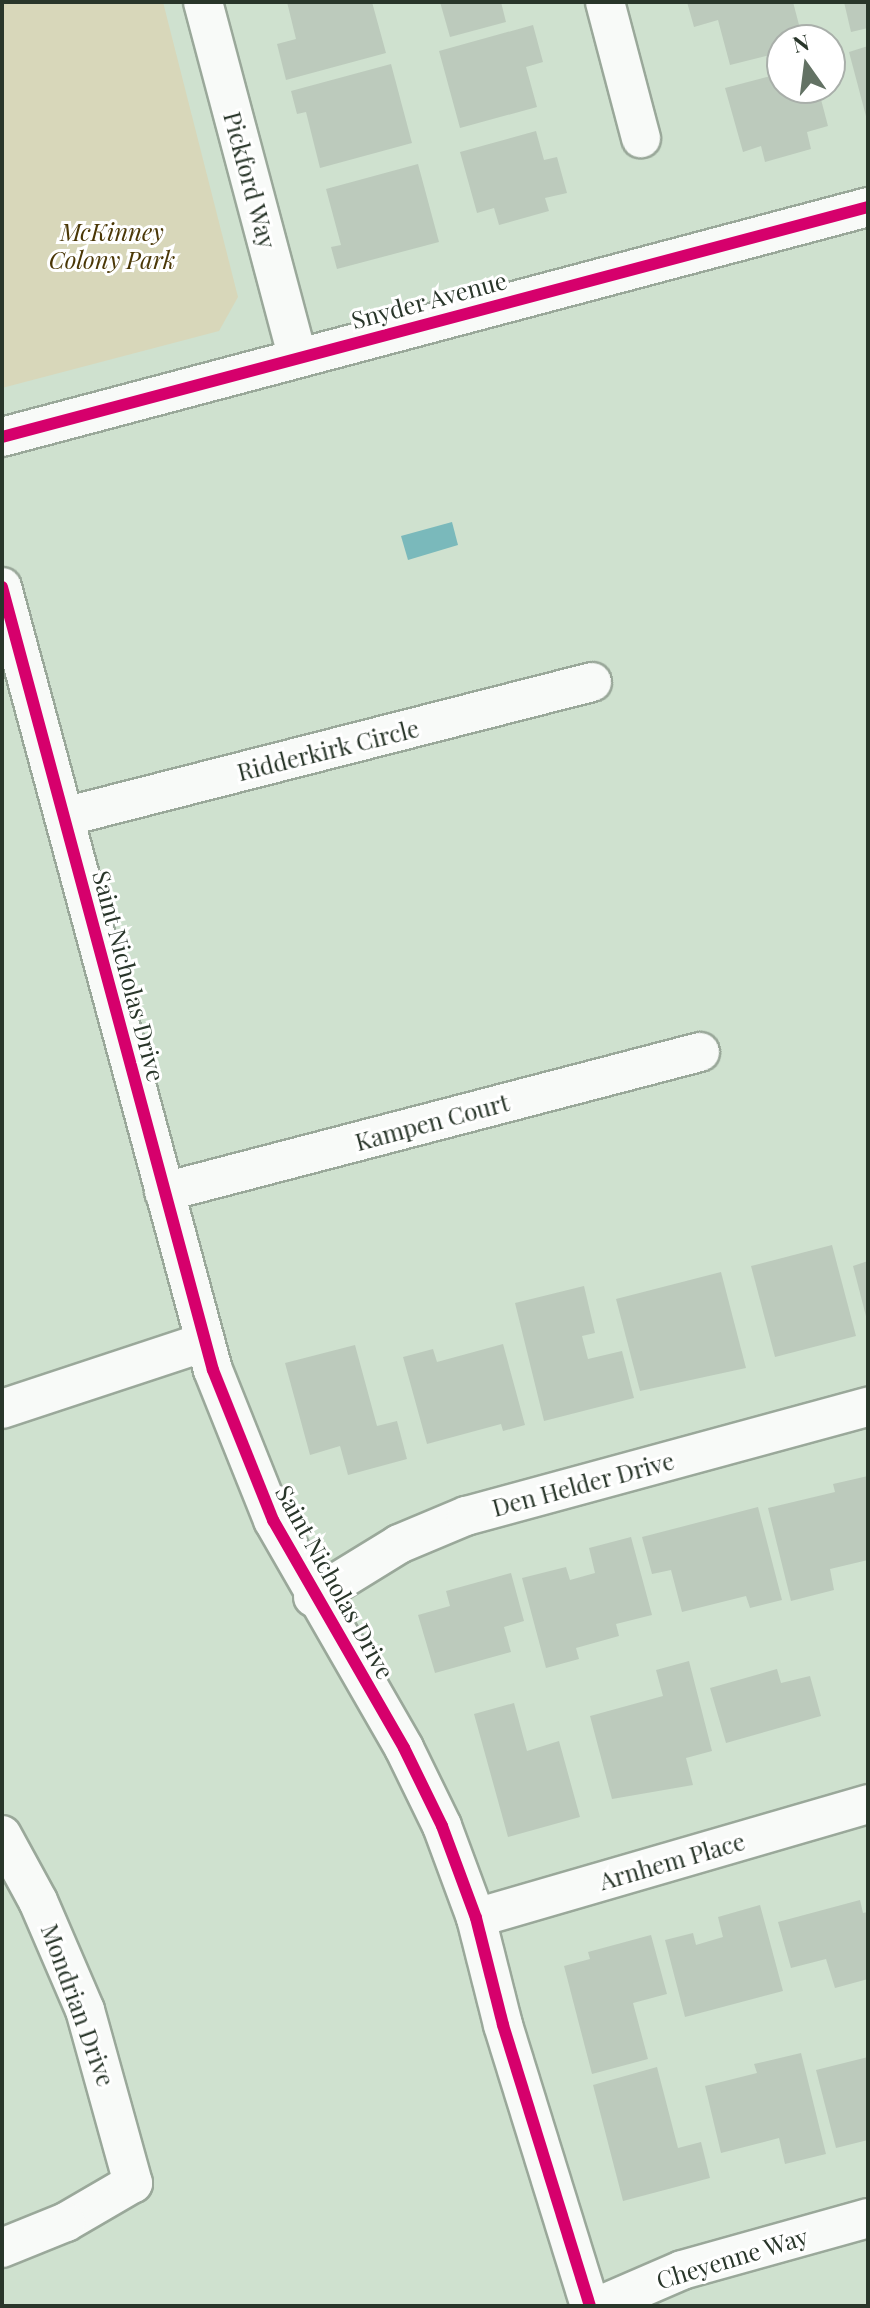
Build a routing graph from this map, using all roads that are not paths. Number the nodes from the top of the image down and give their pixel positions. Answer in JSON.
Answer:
{"nodes":[{"id":1,"x":203,"y":2,"type":"edge"},
{"id":2,"x":605,"y":2,"type":"edge"},
{"id":3,"x":641,"y":138,"type":"dead end"},
{"id":4,"x":868,"y":207,"type":"edge"},
{"id":5,"x":298,"y":358,"type":"junction"},
{"id":6,"x":2,"y":437,"type":"edge"},
{"id":7,"x":2,"y":587,"type":"edge"},
{"id":8,"x":592,"y":682,"type":"dead end"},
{"id":9,"x":64,"y":817,"type":"junction"},
{"id":10,"x":700,"y":1052,"type":"dead end"},
{"id":11,"x":164,"y":1192,"type":"junction"},
{"id":12,"x":205,"y":1342,"type":"junction"},
{"id":13,"x":868,"y":1407,"type":"edge"},
{"id":14,"x":2,"y":1409,"type":"edge"},
{"id":15,"x":313,"y":1597,"type":"junction"},
{"id":16,"x":868,"y":1804,"type":"edge"},
{"id":17,"x":2,"y":1835,"type":"edge"},
{"id":18,"x":476,"y":1918,"type":"junction"},
{"id":19,"x":868,"y":2218,"type":"edge"},
{"id":20,"x":2,"y":2248,"type":"edge"},
{"id":21,"x":590,"y":2306,"type":"edge"},
{"id":22,"x":599,"y":2306,"type":"edge"}],
"edges":[{"from":1,"to":5,"type":"street","name":"Pickford Way"},
{"from":2,"to":3,"type":"street"},
{"from":4,"to":5,"type":"street","name":"Snyder Avenue"},
{"from":5,"to":6,"type":"street","name":"Snyder Avenue"},
{"from":7,"to":9,"type":"street","name":"Saint Nicholas Drive"},
{"from":8,"to":9,"type":"street","name":"Ridderkirk Circle"},
{"from":9,"to":11,"type":"street","name":"Saint Nicholas Drive"},
{"from":10,"to":11,"type":"street","name":"Kampen Court"},
{"from":11,"to":12,"type":"street","name":"Saint Nicholas Drive"},
{"from":12,"to":14,"type":"street"},
{"from":12,"to":15,"type":"street","name":"Saint Nicholas Drive"},
{"from":13,"to":15,"type":"street","name":"Den Helder Drive"},
{"from":15,"to":18,"type":"street","name":"Saint Nicholas Drive"},
{"from":16,"to":18,"type":"street","name":"Arnhem Place"},
{"from":17,"to":20,"type":"street","name":"Mondrian Drive"},
{"from":18,"to":21,"type":"street","name":"Saint Nicholas Drive"},
{"from":19,"to":22,"type":"street","name":"Cheyenne Way"}]}
